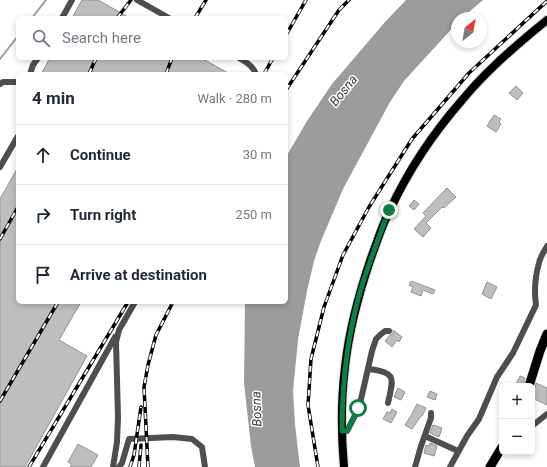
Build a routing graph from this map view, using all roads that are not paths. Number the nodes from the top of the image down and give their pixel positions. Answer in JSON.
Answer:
{"nodes":[{"id":1,"x":72,"y":0,"type":"edge"},
{"id":2,"x":137,"y":0,"type":"edge"},
{"id":3,"x":63,"y":16,"type":"edge"},
{"id":4,"x":166,"y":16,"type":"edge"},
{"id":5,"x":547,"y":20,"type":"edge"},
{"id":6,"x":37,"y":60,"type":"edge"},
{"id":7,"x":243,"y":60,"type":"edge"},
{"id":8,"x":31,"y":72,"type":"edge"},
{"id":9,"x":256,"y":72,"type":"edge"},
{"id":10,"x":16,"y":82,"type":"edge"},
{"id":11,"x":0,"y":84,"type":"edge"},
{"id":12,"x":16,"y":139,"type":"edge"},
{"id":13,"x":0,"y":167,"type":"edge"},
{"id":14,"x":547,"y":246,"type":"edge"},
{"id":15,"x":134,"y":304,"type":"edge"},
{"id":16,"x":119,"y":330,"type":"junction"},
{"id":17,"x":389,"y":331,"type":"dead end"},
{"id":18,"x":547,"y":336,"type":"edge"},
{"id":19,"x":368,"y":369,"type":"junction"},
{"id":20,"x":531,"y":383,"type":"edge"},
{"id":21,"x":388,"y":403,"type":"dead end"},
{"id":22,"x":431,"y":413,"type":"dead end"},
{"id":23,"x":547,"y":414,"type":"edge"},
{"id":24,"x":535,"y":424,"type":"edge"},
{"id":25,"x":342,"y":431,"type":"junction"},
{"id":26,"x":425,"y":436,"type":"junction"},
{"id":27,"x":458,"y":451,"type":"junction"},
{"id":28,"x":499,"y":452,"type":"edge"},
{"id":29,"x":43,"y":467,"type":"edge"},
{"id":30,"x":113,"y":467,"type":"edge"},
{"id":31,"x":119,"y":467,"type":"edge"},
{"id":32,"x":205,"y":467,"type":"edge"},
{"id":33,"x":344,"y":467,"type":"edge"},
{"id":34,"x":415,"y":467,"type":"edge"},
{"id":35,"x":450,"y":467,"type":"edge"},
{"id":36,"x":490,"y":467,"type":"edge"}],
"edges":[{"from":1,"to":3,"type":"street"},
{"from":2,"to":4,"type":"street"},
{"from":5,"to":25,"type":"main road"},
{"from":6,"to":8,"type":"street"},
{"from":7,"to":9,"type":"street"},
{"from":10,"to":11,"type":"street"},
{"from":12,"to":13,"type":"street"},
{"from":14,"to":27,"type":"street"},
{"from":15,"to":16,"type":"street"},
{"from":16,"to":29,"type":"street"},
{"from":16,"to":30,"type":"street"},
{"from":17,"to":19,"type":"street"},
{"from":18,"to":20,"type":"highway"},
{"from":19,"to":21,"type":"street"},
{"from":19,"to":25,"type":"street"},
{"from":22,"to":26,"type":"street"},
{"from":23,"to":24,"type":"street"},
{"from":25,"to":33,"type":"main road"},
{"from":26,"to":27,"type":"street"},
{"from":26,"to":34,"type":"street"},
{"from":27,"to":35,"type":"street"},
{"from":28,"to":36,"type":"highway"},
{"from":31,"to":32,"type":"street"}]}
